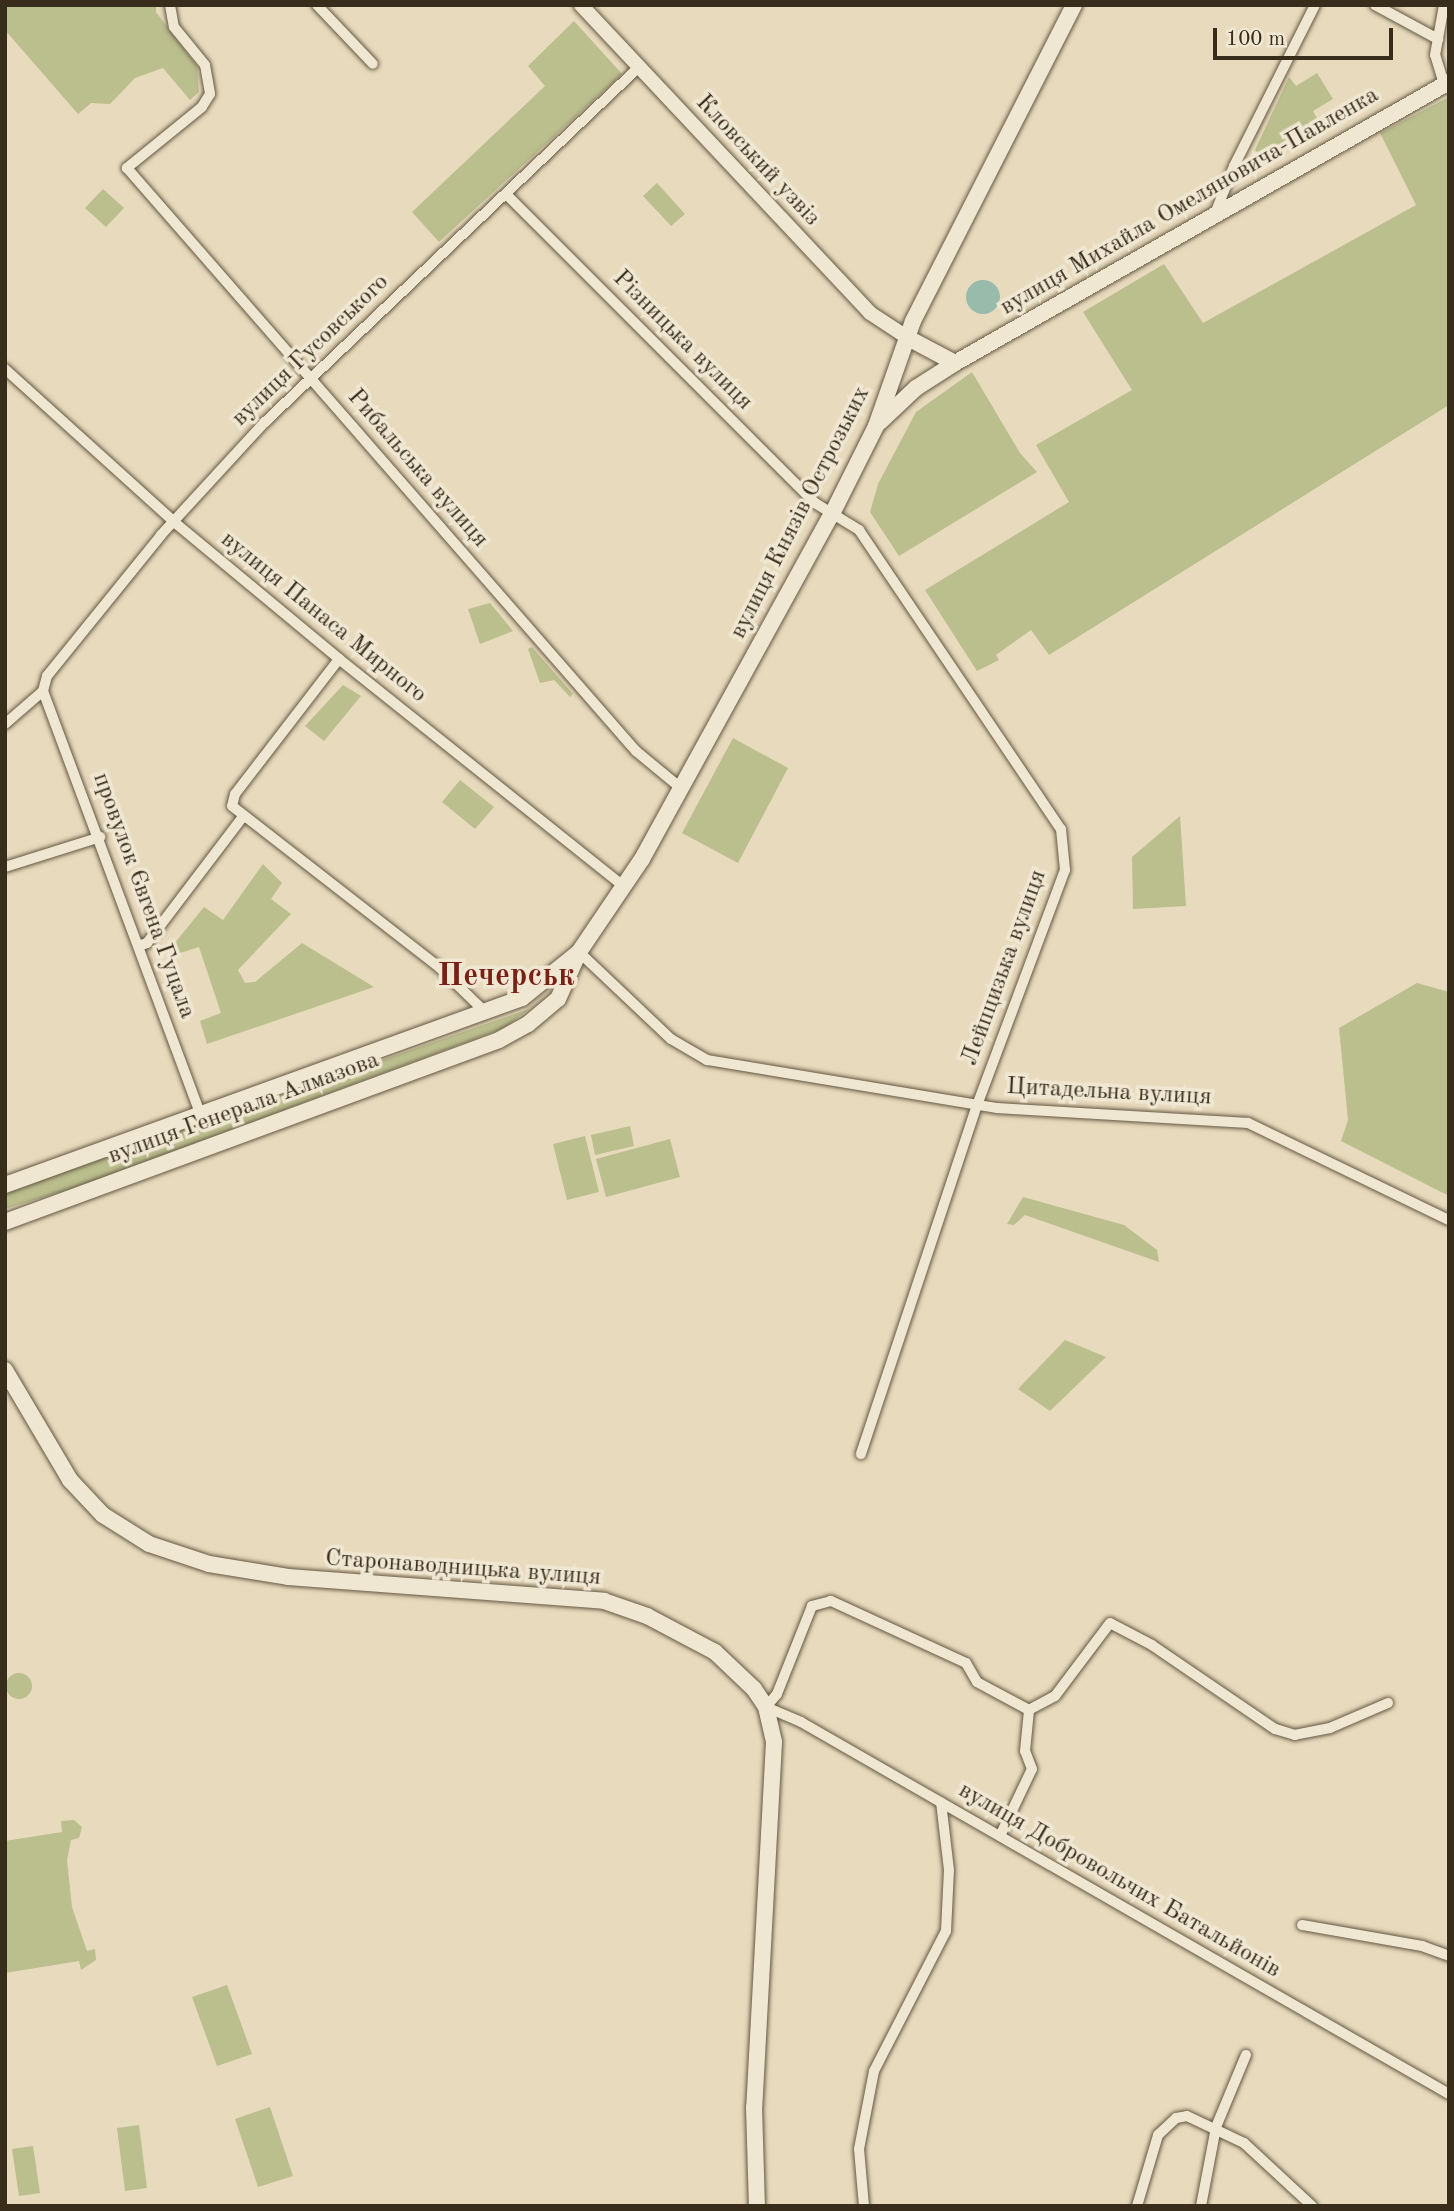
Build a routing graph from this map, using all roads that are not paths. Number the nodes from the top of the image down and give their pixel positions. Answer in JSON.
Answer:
{"nodes":[{"id":1,"x":170,"y":5,"type":"edge"},
{"id":2,"x":317,"y":5,"type":"edge"},
{"id":3,"x":581,"y":5,"type":"edge"},
{"id":4,"x":1074,"y":5,"type":"edge"},
{"id":5,"x":1315,"y":5,"type":"edge"},
{"id":6,"x":1375,"y":5,"type":"edge"},
{"id":7,"x":1444,"y":5,"type":"edge"},
{"id":8,"x":1438,"y":39,"type":"junction"},
{"id":9,"x":373,"y":65,"type":"dead end"},
{"id":10,"x":639,"y":67,"type":"junction"},
{"id":11,"x":1446,"y":83,"type":"edge"},
{"id":12,"x":506,"y":194,"type":"junction"},
{"id":13,"x":1216,"y":211,"type":"junction"},
{"id":14,"x":908,"y":338,"type":"junction"},
{"id":15,"x":955,"y":363,"type":"junction"},
{"id":16,"x":5,"y":369,"type":"edge"},
{"id":17,"x":311,"y":379,"type":"junction"},
{"id":18,"x":876,"y":426,"type":"junction"},
{"id":19,"x":832,"y":514,"type":"junction"},
{"id":20,"x":173,"y":521,"type":"junction"},
{"id":21,"x":339,"y":659,"type":"junction"},
{"id":22,"x":43,"y":691,"type":"junction"},
{"id":23,"x":5,"y":724,"type":"edge"},
{"id":24,"x":682,"y":789,"type":"junction"},
{"id":25,"x":242,"y":818,"type":"junction"},
{"id":26,"x":100,"y":837,"type":"junction"},
{"id":27,"x":5,"y":867,"type":"edge"},
{"id":28,"x":625,"y":887,"type":"junction"},
{"id":29,"x":139,"y":946,"type":"junction"},
{"id":30,"x":579,"y":952,"type":"junction"},
{"id":31,"x":484,"y":1012,"type":"junction"},
{"id":32,"x":499,"y":1040,"type":"joint"},
{"id":33,"x":977,"y":1105,"type":"junction"},
{"id":34,"x":201,"y":1116,"type":"junction"},
{"id":35,"x":5,"y":1185,"type":"edge"},
{"id":36,"x":1449,"y":1220,"type":"edge"},
{"id":37,"x":5,"y":1222,"type":"edge"},
{"id":38,"x":5,"y":1370,"type":"edge"},
{"id":39,"x":861,"y":1454,"type":"dead end"},
{"id":40,"x":1388,"y":1703,"type":"dead end"},
{"id":41,"x":766,"y":1707,"type":"junction"},
{"id":42,"x":1029,"y":1710,"type":"junction"},
{"id":43,"x":941,"y":1802,"type":"junction"},
{"id":44,"x":1000,"y":1836,"type":"junction"},
{"id":45,"x":1302,"y":1926,"type":"dead end"},
{"id":46,"x":1449,"y":1956,"type":"edge"},
{"id":47,"x":1247,"y":2055,"type":"dead end"},
{"id":48,"x":1449,"y":2094,"type":"edge"},
{"id":49,"x":1216,"y":2127,"type":"junction"},
{"id":50,"x":757,"y":2206,"type":"edge"},
{"id":51,"x":864,"y":2206,"type":"edge"},
{"id":52,"x":1137,"y":2206,"type":"edge"},
{"id":53,"x":1201,"y":2206,"type":"edge"},
{"id":54,"x":1312,"y":2206,"type":"edge"}],
"edges":[{"from":1,"to":17,"type":"street","name":"Рибальська вулиця"},
{"from":2,"to":9,"type":"street"},
{"from":3,"to":10,"type":"street","name":"Кловський узвіз"},
{"from":4,"to":14,"type":"main road","name":"вулиця Князів Острозьких"},
{"from":5,"to":13,"type":"street"},
{"from":6,"to":8,"type":"street"},
{"from":7,"to":8,"type":"street"},
{"from":8,"to":11,"type":"street"},
{"from":10,"to":12,"type":"street","name":"вулиця Гусовського"},
{"from":10,"to":14,"type":"street","name":"Кловський узвіз"},
{"from":11,"to":13,"type":"main road","name":"вулиця Михайла Омеляновича-Павленка"},
{"from":12,"to":17,"type":"street","name":"вулиця Гусовського"},
{"from":12,"to":19,"type":"street","name":"Різницька вулиця"},
{"from":13,"to":15,"type":"main road","name":"вулиця Михайла Омеляновича-Павленка"},
{"from":14,"to":15,"type":"main road"},
{"from":14,"to":18,"type":"main road","name":"вулиця Князів Острозьких"},
{"from":15,"to":18,"type":"main road","name":"вулиця Михайла Омеляновича-Павленка"},
{"from":16,"to":20,"type":"street","name":"вулиця Панаса Мирного"},
{"from":17,"to":20,"type":"street","name":"вулиця Гусовського"},
{"from":17,"to":24,"type":"street","name":"Рибальська вулиця"},
{"from":18,"to":19,"type":"main road","name":"вулиця Князів Острозьких"},
{"from":19,"to":24,"type":"main road","name":"вулиця Князів Острозьких"},
{"from":19,"to":33,"type":"street","name":"Лейпцизька вулиця"},
{"from":20,"to":21,"type":"street","name":"вулиця Панаса Мирного"},
{"from":20,"to":22,"type":"street","name":"вулиця Гусовського"},
{"from":21,"to":25,"type":"street"},
{"from":21,"to":28,"type":"street","name":"вулиця Панаса Мирного"},
{"from":22,"to":23,"type":"street"},
{"from":22,"to":26,"type":"street","name":"провулок Євгена Гуцала"},
{"from":24,"to":28,"type":"main road","name":"вулиця Князів Острозьких"},
{"from":25,"to":29,"type":"street"},
{"from":25,"to":31,"type":"street"},
{"from":26,"to":27,"type":"street"},
{"from":26,"to":29,"type":"street","name":"провулок Євгена Гуцала"},
{"from":28,"to":30,"type":"main road","name":"вулиця Князів Острозьких"},
{"from":29,"to":34,"type":"street","name":"провулок Євгена Гуцала"},
{"from":30,"to":31,"type":"main road","name":"вулиця Князів Острозьких"},
{"from":30,"to":32,"type":"main road","name":"вулиця Князів Острозьких"},
{"from":30,"to":33,"type":"street","name":"Цитадельна вулиця"},
{"from":31,"to":34,"type":"main road","name":"вулиця Генерала Алмазова"},
{"from":32,"to":37,"type":"main road","name":"вулиця Генерала Алмазова"},
{"from":33,"to":36,"type":"street","name":"Цитадельна вулиця"},
{"from":33,"to":39,"type":"street","name":"Лейпцизька вулиця"},
{"from":34,"to":35,"type":"main road","name":"вулиця Генерала Алмазова"},
{"from":38,"to":41,"type":"main road","name":"Старонаводницька вулиця"},
{"from":40,"to":42,"type":"street"},
{"from":41,"to":42,"type":"street"},
{"from":41,"to":43,"type":"street","name":"вулиця Добровольчих Батальйонів"},
{"from":41,"to":50,"type":"main road","name":"Старонаводницька вулиця"},
{"from":42,"to":44,"type":"street"},
{"from":43,"to":44,"type":"street","name":"вулиця Добровольчих Батальйонів"},
{"from":43,"to":51,"type":"street"},
{"from":44,"to":48,"type":"street","name":"вулиця Добровольчих Батальйонів"},
{"from":45,"to":46,"type":"street"},
{"from":47,"to":49,"type":"street"},
{"from":49,"to":52,"type":"street"},
{"from":49,"to":53,"type":"street"},
{"from":49,"to":54,"type":"street"}]}
